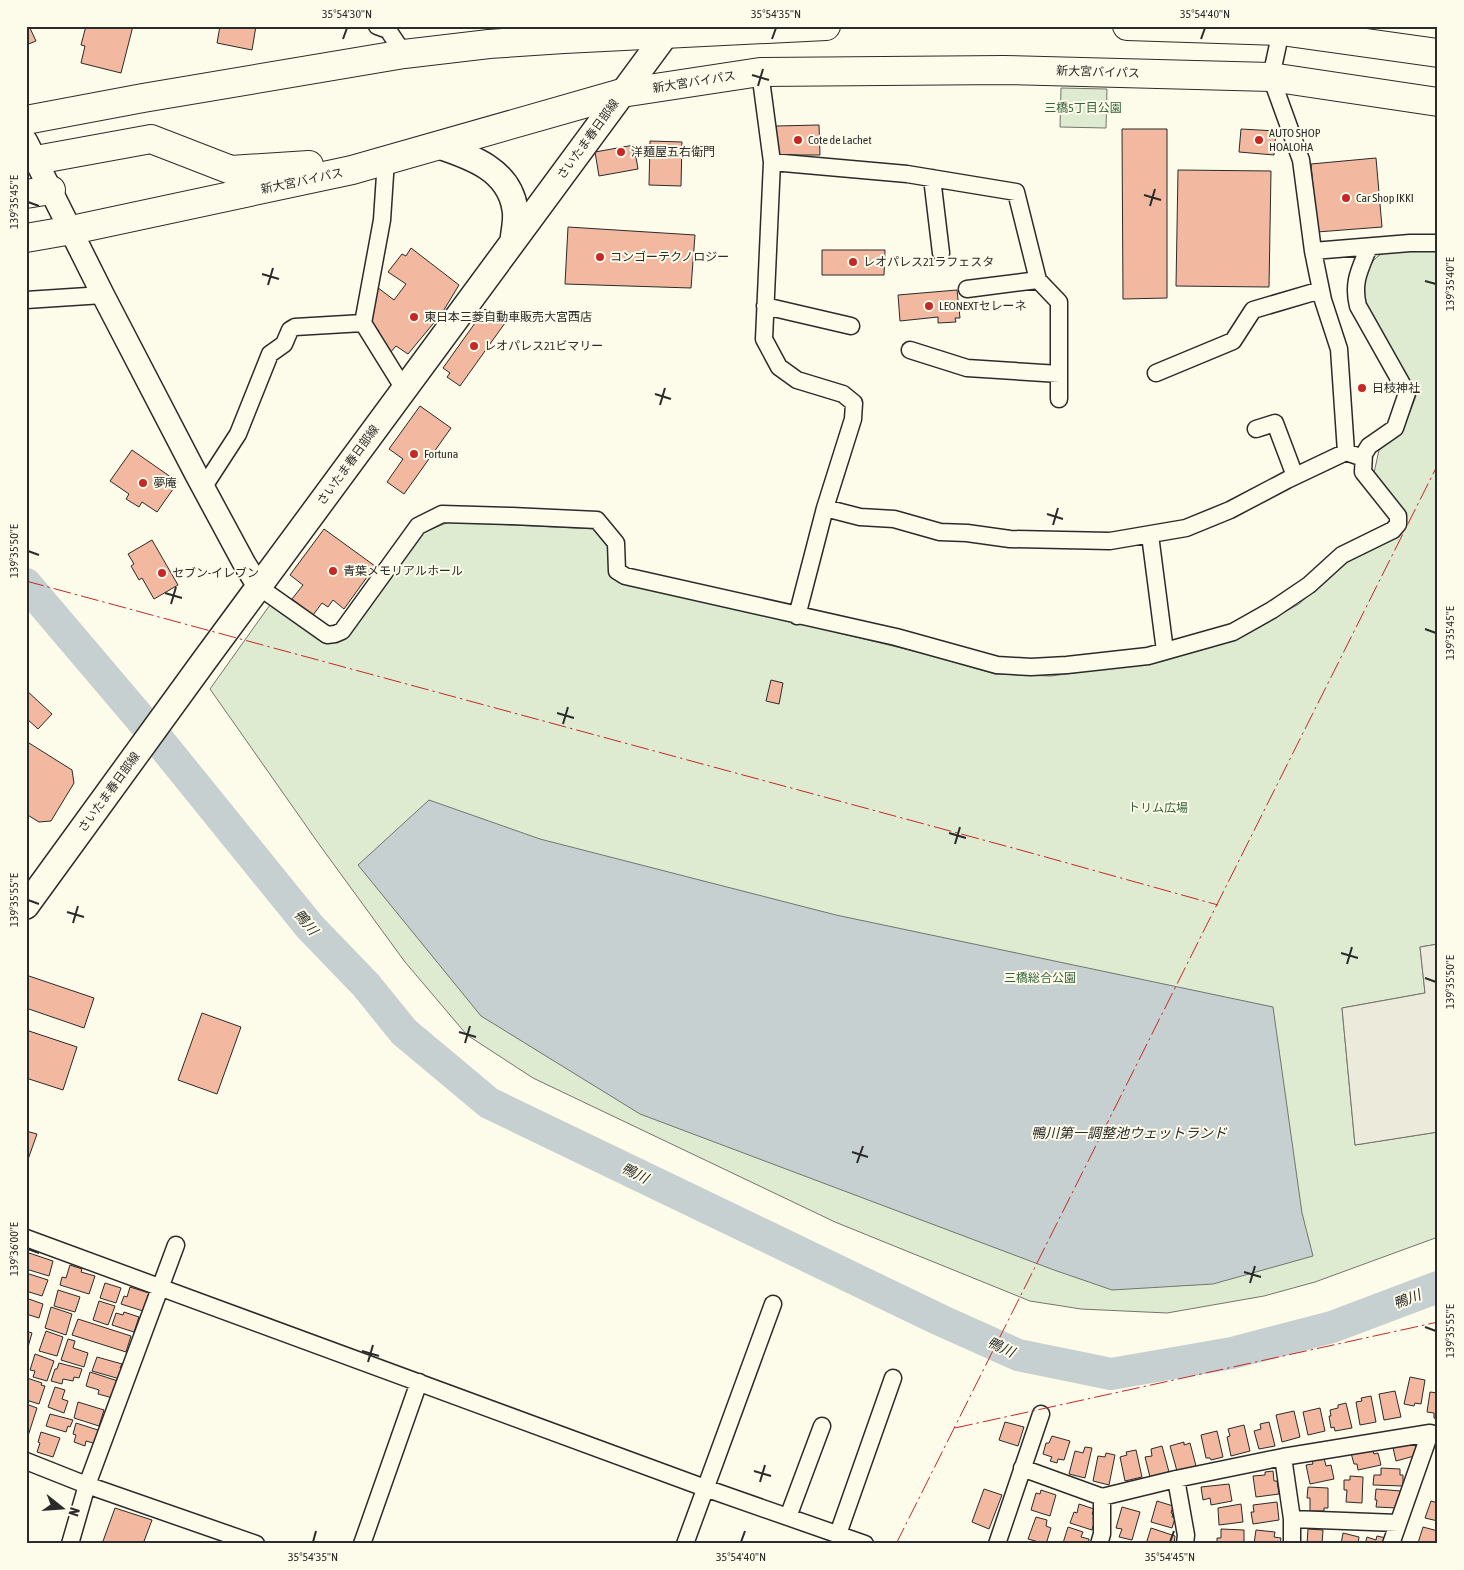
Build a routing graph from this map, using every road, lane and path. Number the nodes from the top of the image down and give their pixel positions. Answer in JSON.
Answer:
{"nodes":[{"id":1,"x":377,"y":26,"type":"edge"},
{"id":2,"x":826,"y":26,"type":"edge"},
{"id":3,"x":1127,"y":26,"type":"edge"},
{"id":4,"x":1282,"y":29,"type":"edge"},
{"id":5,"x":669,"y":30,"type":"edge"},
{"id":6,"x":565,"y":33,"type":"edge"},
{"id":7,"x":1438,"y":53,"type":"edge"},
{"id":8,"x":404,"y":54,"type":"junction"},
{"id":9,"x":760,"y":72,"type":"junction"},
{"id":10,"x":1272,"y":77,"type":"junction"},
{"id":11,"x":622,"y":93,"type":"junction"},
{"id":12,"x":1438,"y":102,"type":"edge"},
{"id":13,"x":26,"y":120,"type":"edge"},
{"id":14,"x":440,"y":146,"type":"junction"},
{"id":15,"x":31,"y":150,"type":"edge"},
{"id":16,"x":386,"y":160,"type":"junction"},
{"id":17,"x":772,"y":162,"type":"junction"},
{"id":18,"x":932,"y":178,"type":"junction"},
{"id":19,"x":39,"y":192,"type":"edge"},
{"id":20,"x":72,"y":230,"type":"junction"},
{"id":21,"x":26,"y":238,"type":"edge"},
{"id":22,"x":513,"y":240,"type":"junction"},
{"id":23,"x":1438,"y":243,"type":"edge"},
{"id":24,"x":1369,"y":247,"type":"junction"},
{"id":25,"x":1313,"y":250,"type":"junction"},
{"id":26,"x":940,"y":253,"type":"dead end"},
{"id":27,"x":1038,"y":280,"type":"junction"},
{"id":28,"x":967,"y":289,"type":"dead end"},
{"id":29,"x":1321,"y":290,"type":"junction"},
{"id":30,"x":103,"y":295,"type":"junction"},
{"id":31,"x":26,"y":300,"type":"edge"},
{"id":32,"x":765,"y":306,"type":"junction"},
{"id":33,"x":363,"y":323,"type":"junction"},
{"id":34,"x":851,"y":326,"type":"dead end"},
{"id":35,"x":910,"y":350,"type":"dead end"},
{"id":36,"x":1156,"y":373,"type":"dead end"},
{"id":37,"x":1059,"y":374,"type":"junction"},
{"id":38,"x":404,"y":389,"type":"junction"},
{"id":39,"x":1060,"y":399,"type":"dead end"},
{"id":40,"x":1256,"y":429,"type":"dead end"},
{"id":41,"x":1346,"y":452,"type":"junction"},
{"id":42,"x":1363,"y":458,"type":"junction"},
{"id":43,"x":1295,"y":476,"type":"junction"},
{"id":44,"x":204,"y":488,"type":"junction"},
{"id":45,"x":824,"y":508,"type":"junction"},
{"id":46,"x":1150,"y":534,"type":"junction"},
{"id":47,"x":259,"y":586,"type":"junction"},
{"id":48,"x":797,"y":616,"type":"junction"},
{"id":49,"x":1165,"y":651,"type":"junction"},
{"id":50,"x":26,"y":906,"type":"edge"},
{"id":51,"x":26,"y":1238,"type":"edge"},
{"id":52,"x":176,"y":1244,"type":"dead end"},
{"id":53,"x":159,"y":1287,"type":"junction"},
{"id":54,"x":773,"y":1304,"type":"dead end"},
{"id":55,"x":893,"y":1378,"type":"dead end"},
{"id":56,"x":419,"y":1382,"type":"junction"},
{"id":57,"x":1041,"y":1414,"type":"dead end"},
{"id":58,"x":822,"y":1426,"type":"dead end"},
{"id":59,"x":1434,"y":1434,"type":"edge"},
{"id":60,"x":1282,"y":1457,"type":"junction"},
{"id":61,"x":26,"y":1460,"type":"edge"},
{"id":62,"x":1022,"y":1468,"type":"junction"},
{"id":63,"x":1176,"y":1479,"type":"junction"},
{"id":64,"x":87,"y":1485,"type":"junction"},
{"id":65,"x":705,"y":1488,"type":"junction"},
{"id":66,"x":1102,"y":1497,"type":"junction"},
{"id":67,"x":788,"y":1517,"type":"junction"},
{"id":68,"x":1292,"y":1519,"type":"junction"},
{"id":69,"x":1398,"y":1523,"type":"junction"},
{"id":70,"x":838,"y":1534,"type":"junction"},
{"id":71,"x":70,"y":1544,"type":"edge"},
{"id":72,"x":256,"y":1544,"type":"edge"},
{"id":73,"x":362,"y":1544,"type":"edge"},
{"id":74,"x":685,"y":1544,"type":"edge"},
{"id":75,"x":865,"y":1544,"type":"edge"},
{"id":76,"x":997,"y":1544,"type":"edge"},
{"id":77,"x":1099,"y":1544,"type":"edge"},
{"id":78,"x":1185,"y":1544,"type":"edge"},
{"id":79,"x":1292,"y":1544,"type":"edge"},
{"id":80,"x":1391,"y":1544,"type":"edge"}],
"edges":[{"from":1,"to":8,"type":"street"},
{"from":2,"to":5,"type":"highway"},
{"from":3,"to":4,"type":"highway"},
{"from":4,"to":7,"type":"highway"},
{"from":4,"to":10,"type":"street"},
{"from":5,"to":6,"type":"highway"},
{"from":5,"to":11,"type":"main road","name":"さいたま春日部線"},
{"from":6,"to":8,"type":"highway"},
{"from":8,"to":13,"type":"highway"},
{"from":9,"to":10,"type":"highway","name":"新大宮バイパス"},
{"from":9,"to":11,"type":"highway","name":"新大宮バイパス"},
{"from":9,"to":17,"type":"street"},
{"from":10,"to":12,"type":"highway","name":"新大宮バイパス"},
{"from":10,"to":25,"type":"street"},
{"from":11,"to":14,"type":"highway","name":"新大宮バイパス"},
{"from":11,"to":22,"type":"main road","name":"さいたま春日部線"},
{"from":14,"to":16,"type":"highway","name":"新大宮バイパス"},
{"from":14,"to":22,"type":"main road"},
{"from":15,"to":16,"type":"highway"},
{"from":15,"to":19,"type":"street"},
{"from":16,"to":20,"type":"highway","name":"新大宮バイパス"},
{"from":16,"to":33,"type":"street"},
{"from":17,"to":18,"type":"street"},
{"from":17,"to":32,"type":"street"},
{"from":18,"to":26,"type":"street"},
{"from":18,"to":27,"type":"street"},
{"from":19,"to":20,"type":"street"},
{"from":20,"to":21,"type":"highway","name":"新大宮バイパス"},
{"from":20,"to":30,"type":"street"},
{"from":22,"to":38,"type":"main road","name":"さいたま春日部線"},
{"from":23,"to":24,"type":"street"},
{"from":24,"to":25,"type":"street"},
{"from":24,"to":42,"type":"street"},
{"from":25,"to":29,"type":"street"},
{"from":27,"to":28,"type":"street"},
{"from":27,"to":37,"type":"street"},
{"from":29,"to":36,"type":"street"},
{"from":29,"to":41,"type":"street"},
{"from":30,"to":31,"type":"street"},
{"from":30,"to":44,"type":"street"},
{"from":32,"to":34,"type":"street"},
{"from":32,"to":45,"type":"street"},
{"from":33,"to":38,"type":"street"},
{"from":33,"to":44,"type":"street"},
{"from":35,"to":37,"type":"street"},
{"from":37,"to":39,"type":"street"},
{"from":38,"to":47,"type":"main road","name":"さいたま春日部線"},
{"from":40,"to":43,"type":"street"},
{"from":41,"to":42,"type":"street"},
{"from":41,"to":43,"type":"street"},
{"from":42,"to":49,"type":"street"},
{"from":43,"to":46,"type":"street"},
{"from":44,"to":47,"type":"street"},
{"from":45,"to":46,"type":"street"},
{"from":45,"to":48,"type":"street"},
{"from":46,"to":49,"type":"street"},
{"from":47,"to":48,"type":"street"},
{"from":47,"to":50,"type":"main road","name":"さいたま春日部線"},
{"from":48,"to":49,"type":"street"},
{"from":51,"to":53,"type":"street"},
{"from":52,"to":53,"type":"street"},
{"from":53,"to":56,"type":"street"},
{"from":53,"to":64,"type":"street"},
{"from":54,"to":65,"type":"street"},
{"from":55,"to":70,"type":"street"},
{"from":56,"to":65,"type":"street"},
{"from":56,"to":73,"type":"street"},
{"from":57,"to":62,"type":"street"},
{"from":58,"to":67,"type":"street"},
{"from":59,"to":60,"type":"street"},
{"from":59,"to":69,"type":"street"},
{"from":60,"to":63,"type":"street"},
{"from":60,"to":68,"type":"street"},
{"from":61,"to":64,"type":"street"},
{"from":62,"to":66,"type":"street"},
{"from":62,"to":76,"type":"street"},
{"from":63,"to":66,"type":"street"},
{"from":63,"to":78,"type":"street"},
{"from":64,"to":71,"type":"street"},
{"from":64,"to":72,"type":"street"},
{"from":65,"to":67,"type":"street"},
{"from":65,"to":74,"type":"street"},
{"from":66,"to":77,"type":"street"},
{"from":67,"to":70,"type":"street"},
{"from":68,"to":69,"type":"street"},
{"from":68,"to":79,"type":"street"},
{"from":69,"to":80,"type":"street"},
{"from":70,"to":75,"type":"street"}]}
